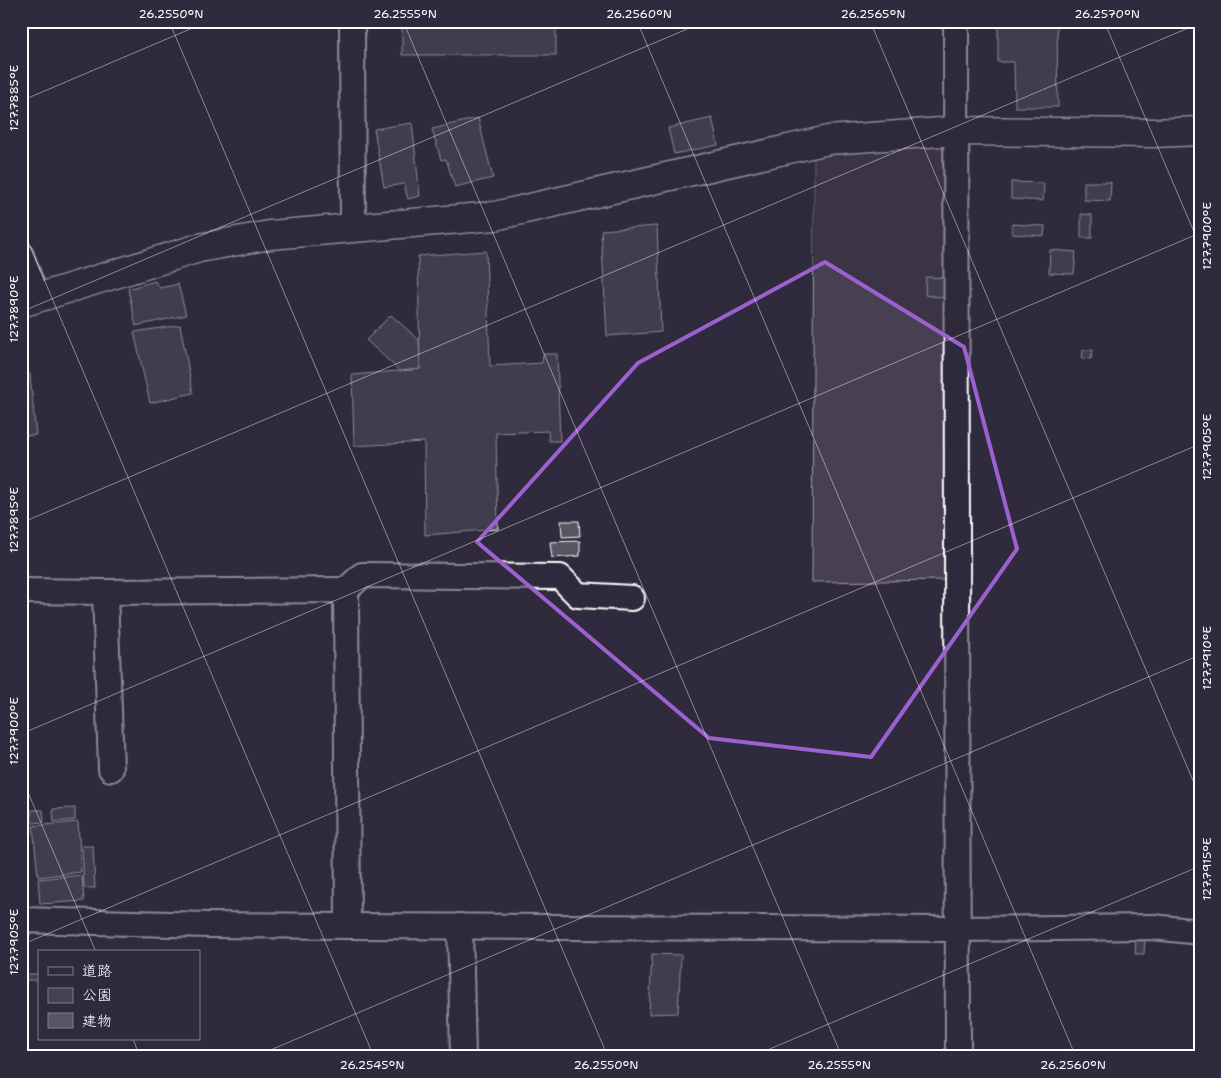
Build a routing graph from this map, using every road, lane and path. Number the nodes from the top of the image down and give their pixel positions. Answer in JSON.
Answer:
{"nodes":[{"id":1,"x":352,"y":21,"type":"edge"},
{"id":2,"x":956,"y":21,"type":"edge"},
{"id":3,"x":956,"y":131,"type":"junction"},
{"id":4,"x":1200,"y":131,"type":"edge"},
{"id":5,"x":353,"y":228,"type":"junction"},
{"id":6,"x":21,"y":255,"type":"edge"},
{"id":7,"x":29,"y":301,"type":"edge"},
{"id":8,"x":346,"y":590,"type":"junction"},
{"id":9,"x":21,"y":591,"type":"edge"},
{"id":10,"x":105,"y":592,"type":"junction"},
{"id":11,"x":632,"y":598,"type":"dead end"},
{"id":12,"x":111,"y":770,"type":"dead end"},
{"id":13,"x":21,"y":920,"type":"edge"},
{"id":14,"x":348,"y":926,"type":"junction"},
{"id":15,"x":460,"y":926,"type":"junction"},
{"id":16,"x":957,"y":929,"type":"junction"},
{"id":17,"x":1200,"y":932,"type":"edge"},
{"id":18,"x":462,"y":1057,"type":"edge"},
{"id":19,"x":958,"y":1057,"type":"edge"}],
"edges":[{"from":1,"to":5,"type":"street"},
{"from":2,"to":3,"type":"street"},
{"from":3,"to":4,"type":"street"},
{"from":3,"to":5,"type":"street"},
{"from":3,"to":16,"type":"street"},
{"from":5,"to":7,"type":"street"},
{"from":6,"to":7,"type":"street"},
{"from":8,"to":10,"type":"street"},
{"from":8,"to":11,"type":"street"},
{"from":8,"to":14,"type":"street"},
{"from":9,"to":10,"type":"street"},
{"from":10,"to":12,"type":"street"},
{"from":13,"to":14,"type":"street"},
{"from":14,"to":15,"type":"street"},
{"from":15,"to":16,"type":"street"},
{"from":15,"to":18,"type":"street"},
{"from":16,"to":17,"type":"street"},
{"from":16,"to":19,"type":"street"}]}
